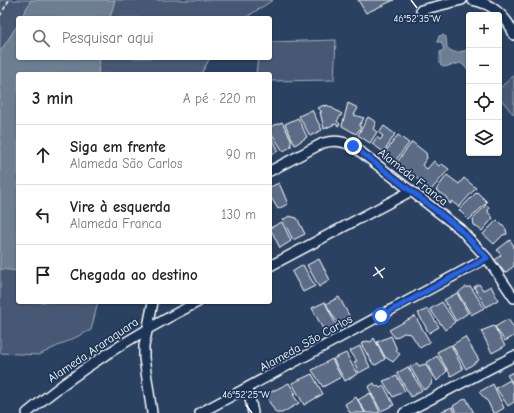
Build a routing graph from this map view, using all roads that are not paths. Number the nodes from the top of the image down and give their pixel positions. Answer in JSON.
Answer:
{"nodes":[{"id":1,"x":462,"y":0,"type":"edge"},
{"id":2,"x":472,"y":0,"type":"edge"},
{"id":3,"x":421,"y":10,"type":"dead end"},
{"id":4,"x":514,"y":35,"type":"edge"},
{"id":5,"x":272,"y":169,"type":"edge"},
{"id":6,"x":411,"y":190,"type":"junction"},
{"id":7,"x":487,"y":258,"type":"junction"},
{"id":8,"x":272,"y":265,"type":"edge"},
{"id":9,"x":514,"y":298,"type":"edge"},
{"id":10,"x":153,"y":304,"type":"edge"},
{"id":11,"x":194,"y":304,"type":"edge"},
{"id":12,"x":149,"y":327,"type":"junction"},
{"id":13,"x":514,"y":356,"type":"edge"},
{"id":14,"x":248,"y":389,"type":"junction"},
{"id":15,"x":27,"y":413,"type":"edge"},
{"id":16,"x":152,"y":413,"type":"edge"},
{"id":17,"x":200,"y":413,"type":"edge"},
{"id":18,"x":253,"y":413,"type":"edge"},
{"id":19,"x":404,"y":413,"type":"edge"}],
"edges":[{"from":1,"to":3,"type":"street"},
{"from":2,"to":4,"type":"street"},
{"from":5,"to":6,"type":"street","name":"Alameda Franca"},
{"from":6,"to":7,"type":"street","name":"Alameda Franca"},
{"from":6,"to":8,"type":"street"},
{"from":7,"to":9,"type":"street","name":"Alameda Franca"},
{"from":7,"to":14,"type":"street","name":"Alameda São Carlos"},
{"from":10,"to":12,"type":"street"},
{"from":11,"to":12,"type":"street","name":"Alameda Araraquara"},
{"from":12,"to":15,"type":"street","name":"Alameda Araraquara"},
{"from":12,"to":16,"type":"street"},
{"from":13,"to":19,"type":"street"},
{"from":14,"to":17,"type":"street","name":"Alameda São Carlos"},
{"from":14,"to":18,"type":"street"}]}
